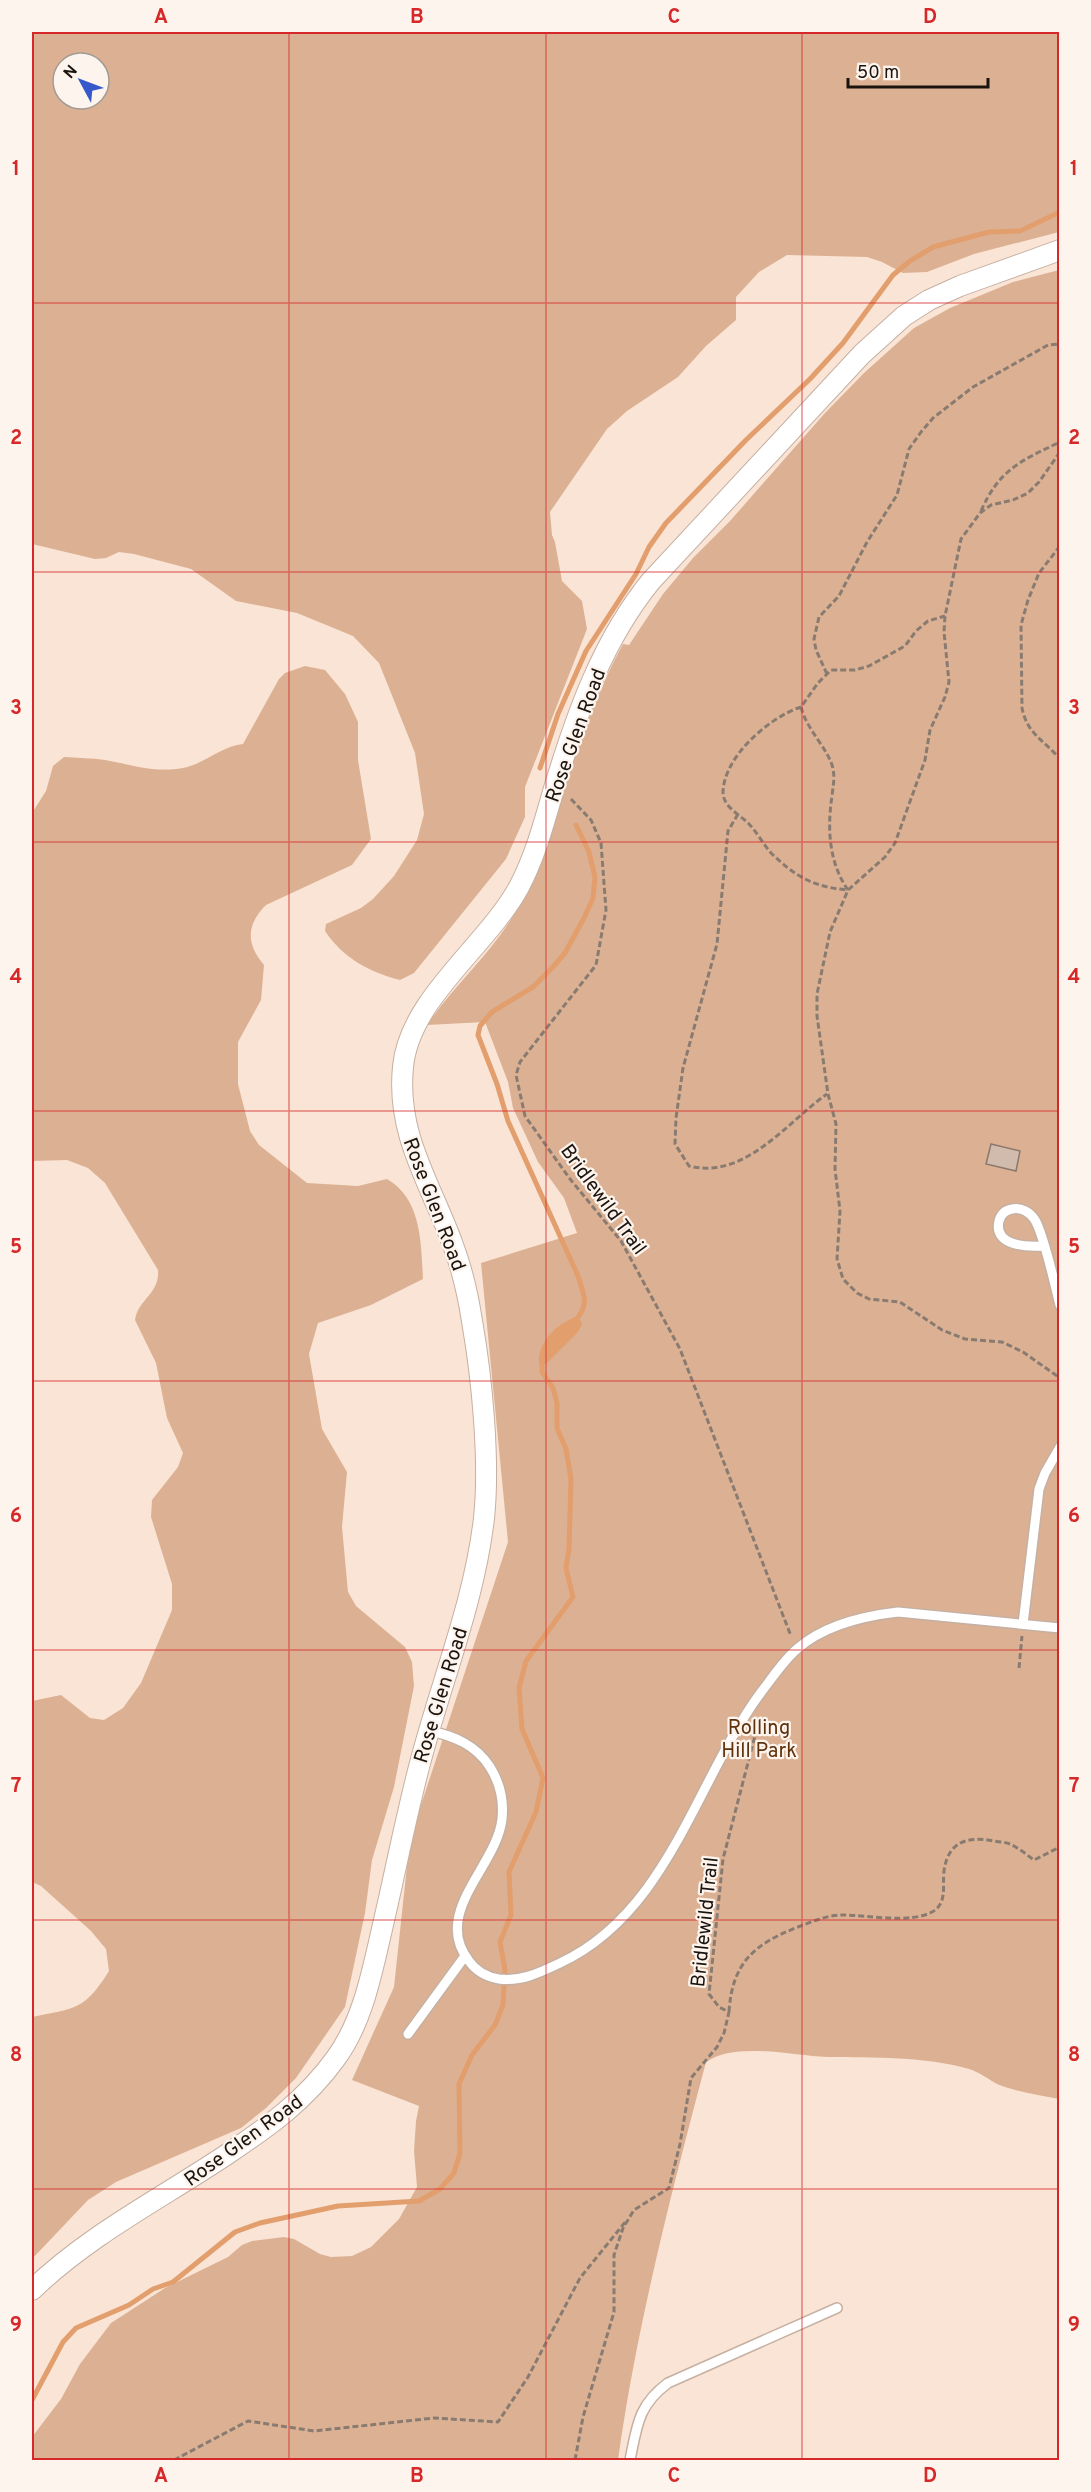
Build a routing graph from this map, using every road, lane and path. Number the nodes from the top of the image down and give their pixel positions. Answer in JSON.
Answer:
{"nodes":[{"id":1,"x":1059,"y":250,"type":"edge"},
{"id":2,"x":1059,"y":344,"type":"edge"},
{"id":3,"x":1059,"y":442,"type":"edge"},
{"id":4,"x":1059,"y":452,"type":"edge"},
{"id":5,"x":980,"y":513,"type":"junction"},
{"id":6,"x":1059,"y":546,"type":"edge"},
{"id":7,"x":945,"y":616,"type":"junction"},
{"id":8,"x":827,"y":674,"type":"junction"},
{"id":9,"x":801,"y":707,"type":"junction"},
{"id":10,"x":1059,"y":759,"type":"edge"},
{"id":11,"x":555,"y":785,"type":"junction"},
{"id":12,"x":738,"y":814,"type":"junction"},
{"id":13,"x":848,"y":890,"type":"junction"},
{"id":14,"x":828,"y":1094,"type":"junction"},
{"id":15,"x":1043,"y":1246,"type":"junction"},
{"id":16,"x":1059,"y":1305,"type":"edge"},
{"id":17,"x":1059,"y":1378,"type":"edge"},
{"id":18,"x":1059,"y":1447,"type":"edge"},
{"id":19,"x":1023,"y":1624,"type":"junction"},
{"id":20,"x":1059,"y":1628,"type":"edge"},
{"id":21,"x":796,"y":1649,"type":"junction"},
{"id":22,"x":1019,"y":1668,"type":"dead end"},
{"id":23,"x":756,"y":1699,"type":"junction"},
{"id":24,"x":430,"y":1731,"type":"junction"},
{"id":25,"x":1059,"y":1847,"type":"edge"},
{"id":26,"x":465,"y":1956,"type":"junction"},
{"id":27,"x":729,"y":2012,"type":"junction"},
{"id":28,"x":408,"y":2034,"type":"dead end"},
{"id":29,"x":634,"y":2210,"type":"junction"},
{"id":30,"x":32,"y":2290,"type":"edge"},
{"id":31,"x":837,"y":2308,"type":"dead end"},
{"id":32,"x":174,"y":2460,"type":"edge"},
{"id":33,"x":575,"y":2460,"type":"edge"},
{"id":34,"x":630,"y":2460,"type":"edge"}],
"edges":[{"from":1,"to":11,"type":"street","name":"Rose Glen Road"},
{"from":2,"to":8,"type":"path"},
{"from":3,"to":5,"type":"path"},
{"from":4,"to":5,"type":"path"},
{"from":5,"to":7,"type":"path"},
{"from":6,"to":10,"type":"path"},
{"from":7,"to":8,"type":"path"},
{"from":7,"to":13,"type":"path"},
{"from":8,"to":9,"type":"path"},
{"from":9,"to":12,"type":"path"},
{"from":9,"to":13,"type":"path"},
{"from":11,"to":21,"type":"path","name":"Bridlewild Trail"},
{"from":11,"to":24,"type":"street","name":"Rose Glen Road"},
{"from":12,"to":13,"type":"path"},
{"from":12,"to":14,"type":"path"},
{"from":13,"to":14,"type":"path"},
{"from":14,"to":17,"type":"path"},
{"from":15,"to":15,"type":"lane"},
{"from":15,"to":16,"type":"lane"},
{"from":18,"to":19,"type":"lane"},
{"from":19,"to":20,"type":"lane"},
{"from":19,"to":21,"type":"lane"},
{"from":19,"to":22,"type":"path"},
{"from":21,"to":23,"type":"lane"},
{"from":23,"to":26,"type":"lane"},
{"from":23,"to":27,"type":"path","name":"Bridlewild Trail"},
{"from":24,"to":26,"type":"lane"},
{"from":24,"to":30,"type":"street","name":"Rose Glen Road"},
{"from":25,"to":27,"type":"path"},
{"from":26,"to":28,"type":"lane"},
{"from":27,"to":29,"type":"path"},
{"from":29,"to":32,"type":"path"},
{"from":29,"to":33,"type":"path"},
{"from":31,"to":34,"type":"lane"}]}
